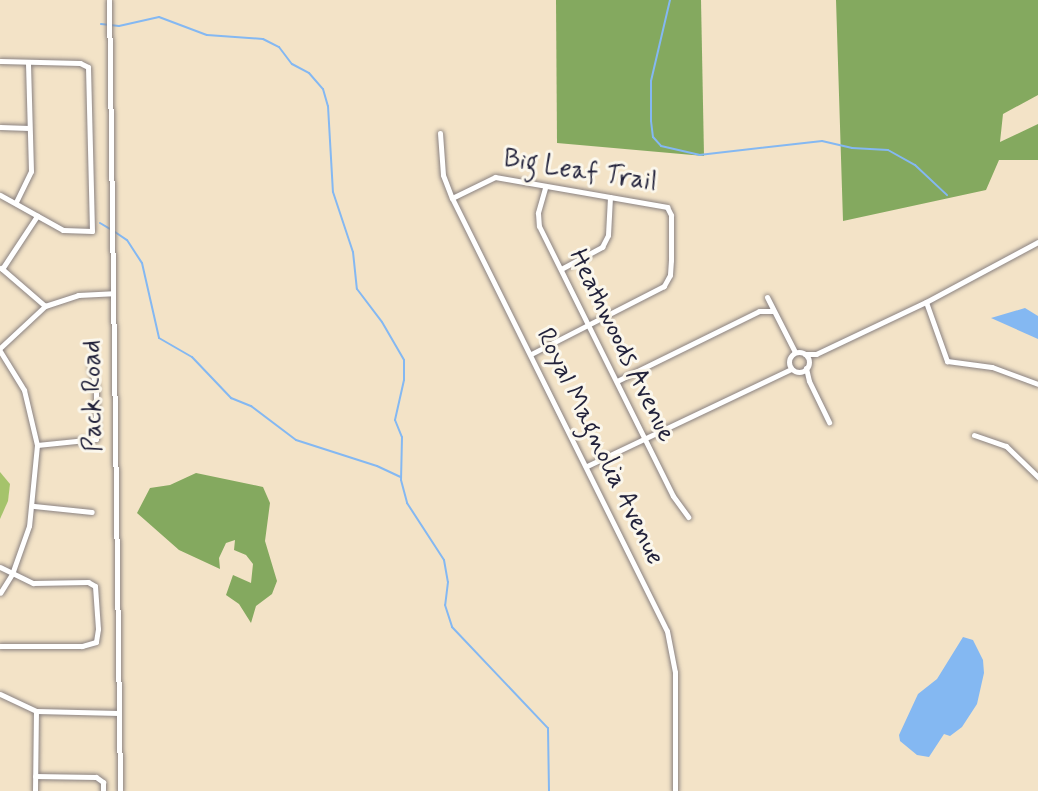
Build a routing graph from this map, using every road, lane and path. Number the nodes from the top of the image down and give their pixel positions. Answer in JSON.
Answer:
{"nodes":[{"id":1,"x":109,"y":0,"type":"edge"},
{"id":2,"x":0,"y":61,"type":"edge"},
{"id":3,"x":28,"y":63,"type":"junction"},
{"id":4,"x":0,"y":127,"type":"edge"},
{"id":5,"x":29,"y":128,"type":"junction"},
{"id":6,"x":440,"y":133,"type":"dead end"},
{"id":7,"x":545,"y":188,"type":"junction"},
{"id":8,"x":0,"y":195,"type":"edge"},
{"id":9,"x":610,"y":197,"type":"junction"},
{"id":10,"x":452,"y":198,"type":"junction"},
{"id":11,"x":16,"y":202,"type":"junction"},
{"id":12,"x":37,"y":216,"type":"junction"},
{"id":13,"x":1038,"y":242,"type":"edge"},
{"id":14,"x":1,"y":268,"type":"edge"},
{"id":15,"x":561,"y":269,"type":"junction"},
{"id":16,"x":113,"y":293,"type":"junction"},
{"id":17,"x":926,"y":302,"type":"junction"},
{"id":18,"x":45,"y":306,"type":"junction"},
{"id":19,"x":763,"y":310,"type":"junction"},
{"id":20,"x":773,"y":311,"type":"junction"},
{"id":21,"x":589,"y":324,"type":"junction"},
{"id":22,"x":0,"y":349,"type":"edge"},
{"id":23,"x":531,"y":354,"type":"junction"},
{"id":24,"x":805,"y":354,"type":"junction"},
{"id":25,"x":816,"y":354,"type":"junction"},
{"id":26,"x":791,"y":360,"type":"junction"},
{"id":27,"x":808,"y":365,"type":"junction"},
{"id":28,"x":91,"y":367,"type":"dead end"},
{"id":29,"x":798,"y":372,"type":"junction"},
{"id":30,"x":617,"y":381,"type":"junction"},
{"id":31,"x":809,"y":381,"type":"junction"},
{"id":32,"x":1038,"y":384,"type":"edge"},
{"id":33,"x":829,"y":422,"type":"dead end"},
{"id":34,"x":974,"y":435,"type":"dead end"},
{"id":35,"x":645,"y":438,"type":"junction"},
{"id":36,"x":37,"y":445,"type":"junction"},
{"id":37,"x":587,"y":466,"type":"junction"},
{"id":38,"x":1038,"y":477,"type":"edge"},
{"id":39,"x":34,"y":506,"type":"junction"},
{"id":40,"x":92,"y":512,"type":"dead end"},
{"id":41,"x":688,"y":517,"type":"dead end"},
{"id":42,"x":0,"y":567,"type":"edge"},
{"id":43,"x":12,"y":574,"type":"junction"},
{"id":44,"x":0,"y":593,"type":"edge"},
{"id":45,"x":0,"y":646,"type":"edge"},
{"id":46,"x":0,"y":694,"type":"edge"},
{"id":47,"x":36,"y":711,"type":"junction"},
{"id":48,"x":119,"y":713,"type":"junction"},
{"id":49,"x":35,"y":776,"type":"junction"},
{"id":50,"x":35,"y":791,"type":"edge"},
{"id":51,"x":103,"y":791,"type":"edge"},
{"id":52,"x":120,"y":791,"type":"edge"},
{"id":53,"x":675,"y":791,"type":"edge"}],
"edges":[{"from":1,"to":16,"type":"street","name":"Pack Road"},
{"from":2,"to":3,"type":"street"},
{"from":3,"to":5,"type":"street"},
{"from":3,"to":12,"type":"street"},
{"from":4,"to":5,"type":"street"},
{"from":5,"to":11,"type":"street"},
{"from":6,"to":10,"type":"street","name":"Royal Magnolia Avenue"},
{"from":7,"to":9,"type":"street","name":"Big Leaf Trail"},
{"from":7,"to":10,"type":"street","name":"Big Leaf Trail"},
{"from":7,"to":15,"type":"street","name":"Heathwoods Avenue"},
{"from":8,"to":11,"type":"street"},
{"from":9,"to":15,"type":"street"},
{"from":9,"to":21,"type":"street","name":"Big Leaf Trail"},
{"from":10,"to":23,"type":"street","name":"Royal Magnolia Avenue"},
{"from":11,"to":12,"type":"street"},
{"from":12,"to":14,"type":"street"},
{"from":13,"to":17,"type":"street"},
{"from":14,"to":18,"type":"street"},
{"from":15,"to":21,"type":"street","name":"Heathwoods Avenue"},
{"from":16,"to":18,"type":"street"},
{"from":16,"to":48,"type":"street","name":"Pack Road"},
{"from":17,"to":25,"type":"street"},
{"from":17,"to":32,"type":"street"},
{"from":18,"to":22,"type":"street"},
{"from":19,"to":20,"type":"street"},
{"from":19,"to":20,"type":"street"},
{"from":19,"to":30,"type":"street"},
{"from":20,"to":26,"type":"street"},
{"from":21,"to":23,"type":"street","name":"Big Leaf Trail"},
{"from":21,"to":30,"type":"street","name":"Heathwoods Avenue"},
{"from":22,"to":36,"type":"street"},
{"from":23,"to":37,"type":"street","name":"Royal Magnolia Avenue"},
{"from":24,"to":25,"type":"street"},
{"from":24,"to":26,"type":"street"},
{"from":24,"to":27,"type":"street"},
{"from":25,"to":27,"type":"street"},
{"from":26,"to":29,"type":"street"},
{"from":26,"to":35,"type":"street"},
{"from":27,"to":29,"type":"street"},
{"from":27,"to":31,"type":"street"},
{"from":28,"to":36,"type":"street"},
{"from":29,"to":31,"type":"street"},
{"from":30,"to":35,"type":"street","name":"Heathwoods Avenue"},
{"from":31,"to":33,"type":"street"},
{"from":34,"to":38,"type":"street"},
{"from":35,"to":37,"type":"street"},
{"from":35,"to":41,"type":"street","name":"Heathwoods Avenue"},
{"from":36,"to":39,"type":"street"},
{"from":37,"to":53,"type":"street","name":"Royal Magnolia Avenue"},
{"from":39,"to":40,"type":"street"},
{"from":39,"to":43,"type":"street"},
{"from":42,"to":43,"type":"street"},
{"from":43,"to":44,"type":"street"},
{"from":43,"to":45,"type":"street"},
{"from":46,"to":47,"type":"street"},
{"from":47,"to":48,"type":"street"},
{"from":47,"to":49,"type":"street"},
{"from":48,"to":52,"type":"street","name":"Pack Road"},
{"from":49,"to":50,"type":"street"},
{"from":49,"to":51,"type":"street"}]}
